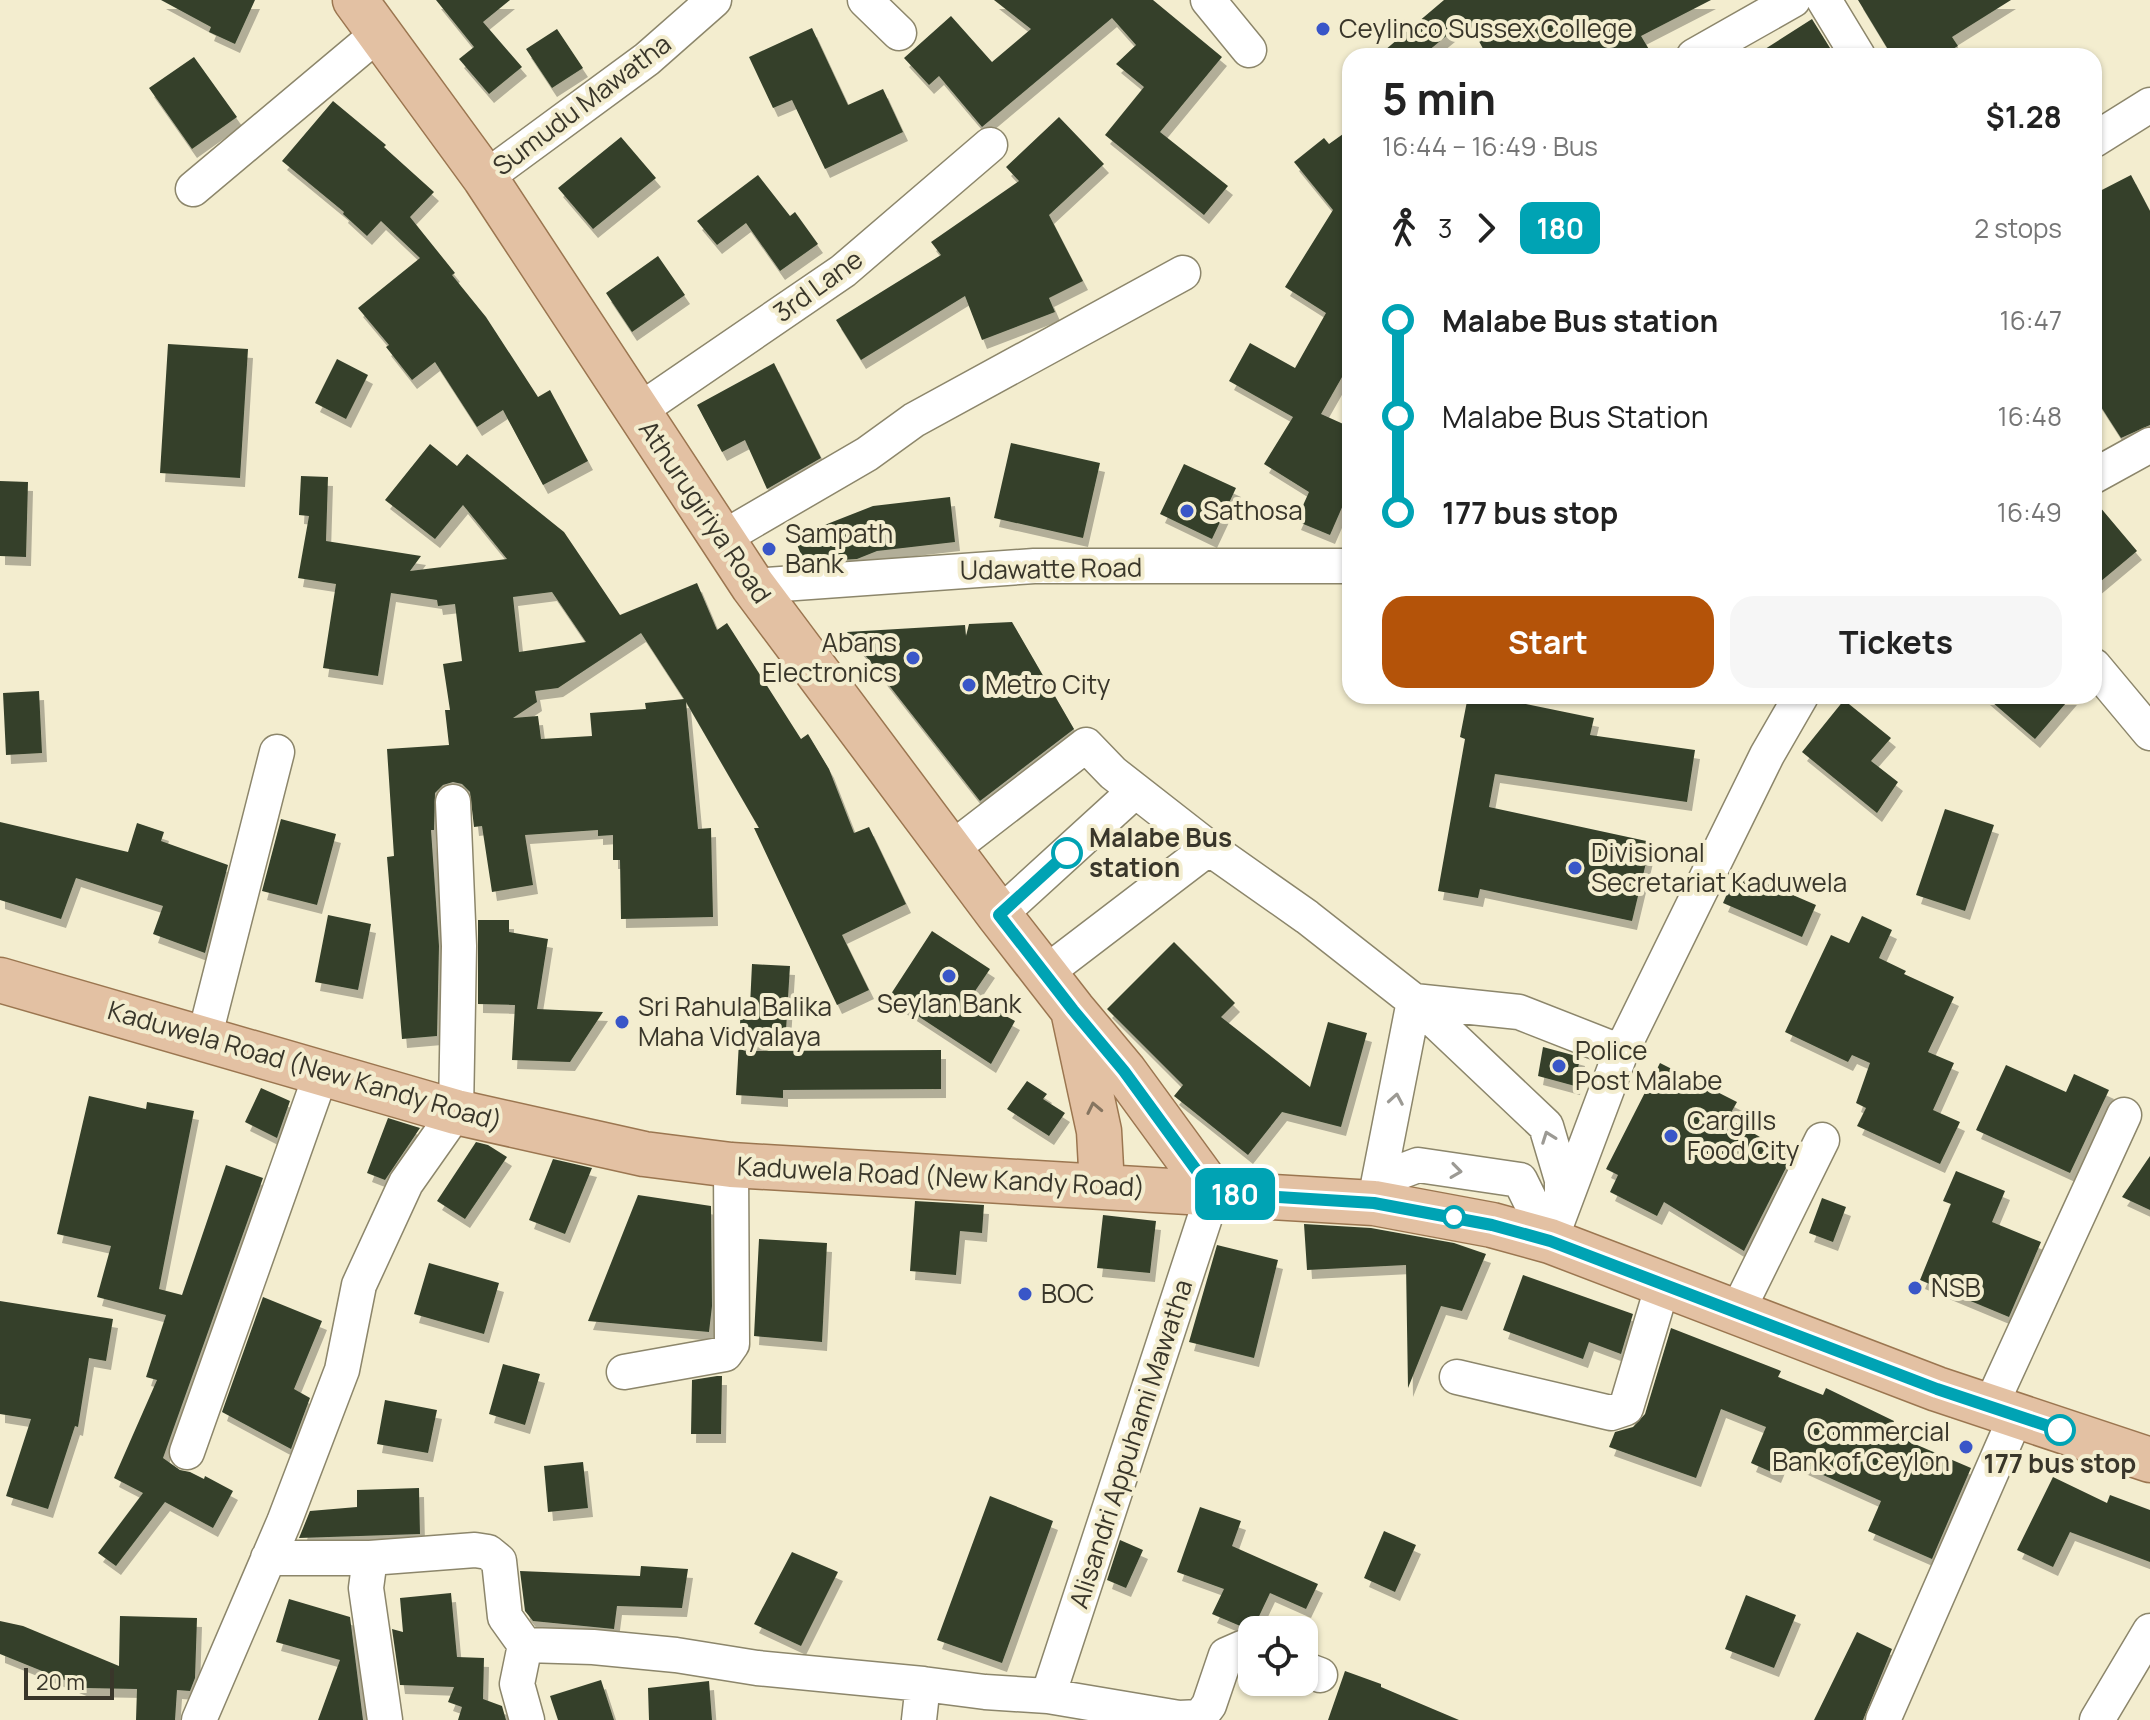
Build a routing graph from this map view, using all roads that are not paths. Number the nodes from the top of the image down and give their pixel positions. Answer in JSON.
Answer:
{"nodes":[{"id":1,"x":714,"y":0,"type":"edge"},
{"id":2,"x":865,"y":0,"type":"edge"},
{"id":3,"x":1208,"y":0,"type":"edge"},
{"id":4,"x":1793,"y":0,"type":"edge"},
{"id":5,"x":1824,"y":0,"type":"edge"},
{"id":6,"x":367,"y":17,"type":"edge"},
{"id":7,"x":899,"y":33,"type":"dead end"},
{"id":8,"x":1708,"y":48,"type":"edge"},
{"id":9,"x":1853,"y":48,"type":"edge"},
{"id":10,"x":1249,"y":50,"type":"dead end"},
{"id":11,"x":2150,"y":105,"type":"edge"},
{"id":12,"x":2102,"y":135,"type":"edge"},
{"id":13,"x":990,"y":145,"type":"dead end"},
{"id":14,"x":485,"y":178,"type":"junction"},
{"id":15,"x":193,"y":189,"type":"dead end"},
{"id":16,"x":1183,"y":273,"type":"dead end"},
{"id":17,"x":637,"y":412,"type":"junction"},
{"id":18,"x":2150,"y":445,"type":"edge"},
{"id":19,"x":2102,"y":467,"type":"edge"},
{"id":20,"x":721,"y":539,"type":"junction"},
{"id":21,"x":1342,"y":566,"type":"edge"},
{"id":22,"x":753,"y":586,"type":"junction"},
{"id":23,"x":2102,"y":676,"type":"edge"},
{"id":24,"x":1796,"y":704,"type":"edge"},
{"id":25,"x":2150,"y":733,"type":"edge"},
{"id":26,"x":277,"y":752,"type":"dead end"},
{"id":27,"x":1135,"y":791,"type":"junction"},
{"id":28,"x":453,"y":802,"type":"dead end"},
{"id":29,"x":1209,"y":848,"type":"junction"},
{"id":30,"x":950,"y":850,"type":"junction"},
{"id":31,"x":999,"y":915,"type":"junction"},
{"id":32,"x":1044,"y":974,"type":"junction"},
{"id":33,"x":0,"y":980,"type":"edge"},
{"id":34,"x":1414,"y":1001,"type":"junction"},
{"id":35,"x":1073,"y":1010,"type":"junction"},
{"id":36,"x":204,"y":1039,"type":"junction"},
{"id":37,"x":1621,"y":1052,"type":"junction"},
{"id":38,"x":321,"y":1074,"type":"junction"},
{"id":39,"x":456,"y":1112,"type":"junction"},
{"id":40,"x":2124,"y":1115,"type":"dead end"},
{"id":41,"x":1822,"y":1140,"type":"dead end"},
{"id":42,"x":731,"y":1165,"type":"junction"},
{"id":43,"x":1102,"y":1186,"type":"junction"},
{"id":44,"x":1378,"y":1191,"type":"junction"},
{"id":45,"x":1213,"y":1193,"type":"junction"},
{"id":46,"x":1556,"y":1226,"type":"junction"},
{"id":47,"x":1663,"y":1284,"type":"junction"},
{"id":48,"x":1737,"y":1312,"type":"junction"},
{"id":49,"x":624,"y":1372,"type":"dead end"},
{"id":50,"x":1457,"y":1377,"type":"dead end"},
{"id":51,"x":2003,"y":1411,"type":"junction"},
{"id":52,"x":187,"y":1452,"type":"dead end"},
{"id":53,"x":2150,"y":1460,"type":"edge"},
{"id":54,"x":268,"y":1558,"type":"junction"},
{"id":55,"x":370,"y":1558,"type":"junction"},
{"id":56,"x":2150,"y":1631,"type":"edge"},
{"id":57,"x":525,"y":1645,"type":"junction"},
{"id":58,"x":1238,"y":1650,"type":"edge"},
{"id":59,"x":923,"y":1684,"type":"junction"},
{"id":60,"x":1048,"y":1696,"type":"junction"},
{"id":61,"x":199,"y":1720,"type":"edge"},
{"id":62,"x":385,"y":1720,"type":"edge"},
{"id":63,"x":527,"y":1720,"type":"edge"},
{"id":64,"x":919,"y":1720,"type":"edge"},
{"id":65,"x":1883,"y":1720,"type":"edge"},
{"id":66,"x":2097,"y":1720,"type":"edge"}],
"edges":[{"from":1,"to":14,"type":"street","name":"Sumudu Mawatha"},
{"from":2,"to":7,"type":"street"},
{"from":3,"to":10,"type":"street"},
{"from":4,"to":8,"type":"street"},
{"from":5,"to":9,"type":"street"},
{"from":6,"to":14,"type":"main road","name":"Athurugiriya Road"},
{"from":6,"to":15,"type":"street"},
{"from":11,"to":12,"type":"street"},
{"from":13,"to":17,"type":"street","name":"3rd Lane"},
{"from":14,"to":17,"type":"main road","name":"Athurugiriya Road"},
{"from":16,"to":20,"type":"street"},
{"from":17,"to":20,"type":"main road","name":"Athurugiriya Road"},
{"from":18,"to":19,"type":"street"},
{"from":20,"to":22,"type":"main road","name":"Athurugiriya Road"},
{"from":21,"to":22,"type":"street","name":"Udawatte Road"},
{"from":22,"to":30,"type":"main road","name":"Athurugiriya Road"},
{"from":23,"to":25,"type":"street"},
{"from":24,"to":37,"type":"street"},
{"from":26,"to":36,"type":"street"},
{"from":27,"to":29,"type":"street"},
{"from":27,"to":30,"type":"street"},
{"from":27,"to":31,"type":"street"},
{"from":28,"to":39,"type":"street"},
{"from":29,"to":32,"type":"street"},
{"from":29,"to":34,"type":"street"},
{"from":30,"to":31,"type":"main road","name":"Athurugiriya Road"},
{"from":31,"to":32,"type":"main road","name":"Athurugiriya Road"},
{"from":32,"to":35,"type":"main road","name":"Athurugiriya Road"},
{"from":33,"to":36,"type":"main road","name":"Kaduwela Road (New Kandy Road)"},
{"from":34,"to":37,"type":"street"},
{"from":44,"to":34,"type":"street","one_way":true},
{"from":46,"to":34,"type":"street","one_way":true},
{"from":43,"to":35,"type":"main road","name":"Athurugiriya Road","one_way":true},
{"from":35,"to":45,"type":"main road","name":"Athurugiriya Road"},
{"from":36,"to":38,"type":"main road","name":"Kaduwela Road (New Kandy Road)"},
{"from":37,"to":46,"type":"street"},
{"from":38,"to":39,"type":"main road","name":"Kaduwela Road (New Kandy Road)"},
{"from":38,"to":52,"type":"street"},
{"from":39,"to":42,"type":"main road","name":"Kaduwela Road (New Kandy Road)"},
{"from":39,"to":54,"type":"street"},
{"from":40,"to":51,"type":"street"},
{"from":41,"to":48,"type":"street"},
{"from":42,"to":43,"type":"main road","name":"Kaduwela Road (New Kandy Road)"},
{"from":42,"to":49,"type":"street"},
{"from":43,"to":45,"type":"main road","name":"Kaduwela Road (New Kandy Road)"},
{"from":44,"to":45,"type":"main road","name":"Kaduwela Road (New Kandy Road)"},
{"from":44,"to":46,"type":"main road","name":"Kaduwela Road (New Kandy Road)"},
{"from":45,"to":60,"type":"street","name":"Alisandri Appuhami Mawatha"},
{"from":46,"to":47,"type":"main road","name":"Kaduwela Road (New Kandy Road)"},
{"from":47,"to":48,"type":"main road","name":"Kaduwela Road (New Kandy Road)"},
{"from":47,"to":50,"type":"street"},
{"from":48,"to":51,"type":"main road","name":"Kaduwela Road (New Kandy Road)"},
{"from":51,"to":53,"type":"main road","name":"Kaduwela Road (New Kandy Road)"},
{"from":51,"to":65,"type":"street"},
{"from":54,"to":55,"type":"street"},
{"from":54,"to":61,"type":"street"},
{"from":55,"to":57,"type":"street"},
{"from":55,"to":62,"type":"street"},
{"from":56,"to":66,"type":"street"},
{"from":57,"to":59,"type":"street"},
{"from":57,"to":63,"type":"street"},
{"from":58,"to":60,"type":"street"},
{"from":59,"to":60,"type":"street"},
{"from":59,"to":64,"type":"street"}]}
